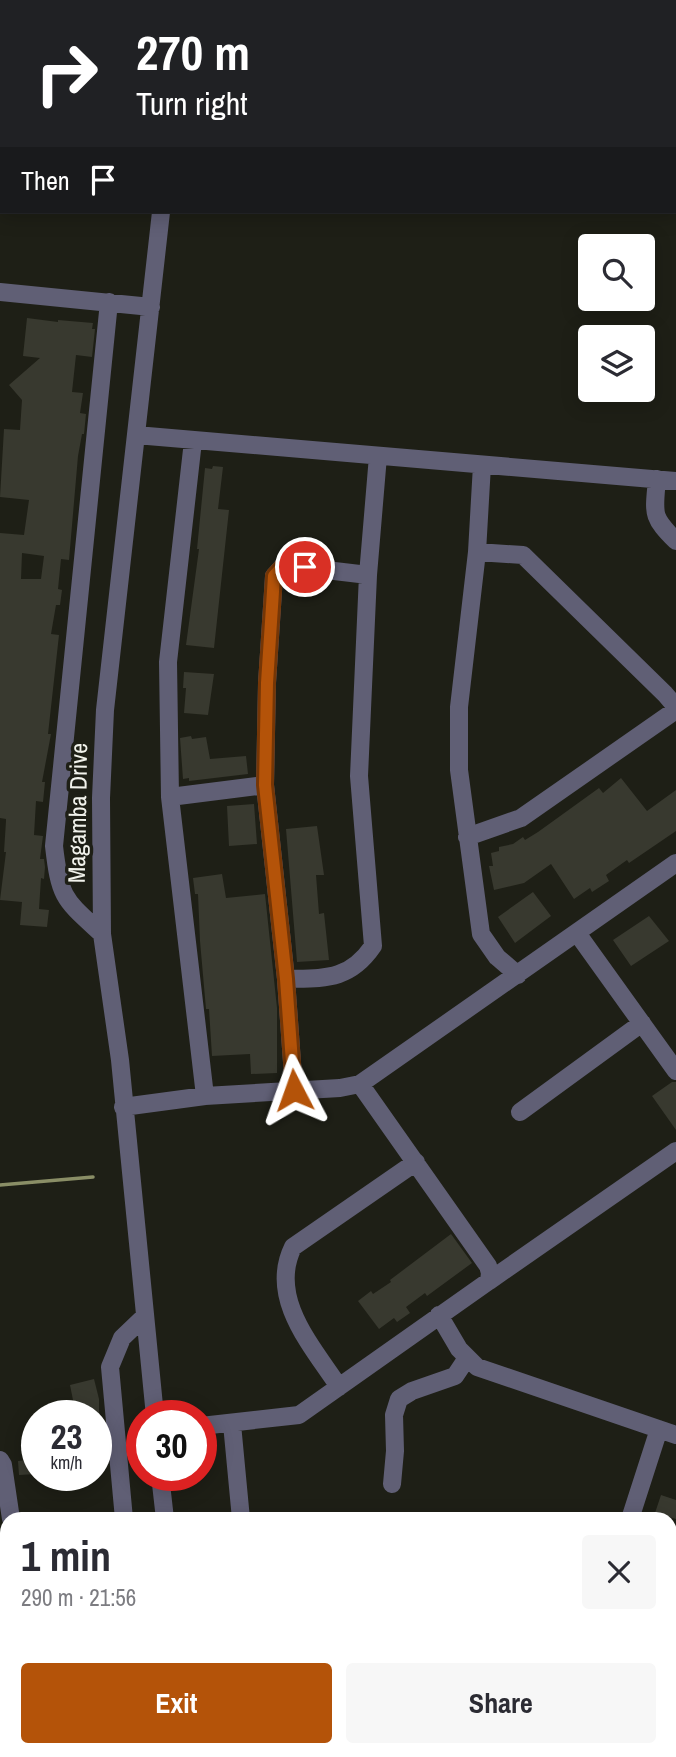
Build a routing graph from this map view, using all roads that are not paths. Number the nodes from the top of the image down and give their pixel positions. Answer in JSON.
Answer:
{"nodes":[{"id":1,"x":161,"y":214,"type":"edge"},
{"id":2,"x":0,"y":292,"type":"edge"},
{"id":3,"x":109,"y":302,"type":"junction"},
{"id":4,"x":151,"y":307,"type":"junction"},
{"id":5,"x":136,"y":435,"type":"junction"},
{"id":6,"x":193,"y":441,"type":"junction"},
{"id":7,"x":378,"y":456,"type":"junction"},
{"id":8,"x":482,"y":466,"type":"junction"},
{"id":9,"x":657,"y":479,"type":"junction"},
{"id":10,"x":676,"y":481,"type":"edge"},
{"id":11,"x":676,"y":541,"type":"edge"},
{"id":12,"x":477,"y":551,"type":"junction"},
{"id":13,"x":368,"y":575,"type":"junction"},
{"id":14,"x":676,"y":709,"type":"edge"},
{"id":15,"x":265,"y":785,"type":"junction"},
{"id":16,"x":170,"y":797,"type":"junction"},
{"id":17,"x":467,"y":837,"type":"junction"},
{"id":18,"x":676,"y":863,"type":"edge"},
{"id":19,"x":577,"y":933,"type":"junction"},
{"id":20,"x":102,"y":934,"type":"junction"},
{"id":21,"x":519,"y":975,"type":"junction"},
{"id":22,"x":286,"y":979,"type":"junction"},
{"id":23,"x":642,"y":1023,"type":"junction"},
{"id":24,"x":676,"y":1070,"type":"edge"},
{"id":25,"x":360,"y":1084,"type":"junction"},
{"id":26,"x":294,"y":1090,"type":"junction"},
{"id":27,"x":205,"y":1096,"type":"junction"},
{"id":28,"x":122,"y":1107,"type":"junction"},
{"id":29,"x":520,"y":1112,"type":"dead end"},
{"id":30,"x":676,"y":1151,"type":"edge"},
{"id":31,"x":416,"y":1162,"type":"junction"},
{"id":32,"x":489,"y":1281,"type":"junction"},
{"id":33,"x":439,"y":1315,"type":"junction"},
{"id":34,"x":145,"y":1316,"type":"junction"},
{"id":35,"x":467,"y":1359,"type":"junction"},
{"id":36,"x":339,"y":1387,"type":"junction"},
{"id":37,"x":153,"y":1400,"type":"edge"},
{"id":38,"x":232,"y":1424,"type":"junction"},
{"id":39,"x":217,"y":1425,"type":"edge"},
{"id":40,"x":667,"y":1432,"type":"edge"},
{"id":41,"x":0,"y":1460,"type":"edge"},
{"id":42,"x":392,"y":1484,"type":"dead end"},
{"id":43,"x":161,"y":1491,"type":"edge"},
{"id":44,"x":10,"y":1512,"type":"edge"},
{"id":45,"x":123,"y":1512,"type":"edge"},
{"id":46,"x":163,"y":1512,"type":"edge"},
{"id":47,"x":240,"y":1512,"type":"edge"},
{"id":48,"x":633,"y":1512,"type":"edge"}],
"edges":[{"from":1,"to":4,"type":"street","name":"Magamba Drive"},
{"from":2,"to":3,"type":"street"},
{"from":3,"to":4,"type":"street"},
{"from":3,"to":20,"type":"street"},
{"from":4,"to":5,"type":"street","name":"Magamba Drive"},
{"from":5,"to":6,"type":"street"},
{"from":5,"to":20,"type":"street","name":"Magamba Drive"},
{"from":6,"to":7,"type":"street"},
{"from":6,"to":16,"type":"street"},
{"from":7,"to":8,"type":"street"},
{"from":7,"to":13,"type":"street"},
{"from":8,"to":9,"type":"street"},
{"from":8,"to":12,"type":"street"},
{"from":9,"to":10,"type":"street"},
{"from":9,"to":11,"type":"street"},
{"from":12,"to":14,"type":"street"},
{"from":12,"to":17,"type":"street"},
{"from":13,"to":15,"type":"street"},
{"from":13,"to":22,"type":"street"},
{"from":14,"to":17,"type":"street"},
{"from":15,"to":16,"type":"street"},
{"from":15,"to":22,"type":"street"},
{"from":16,"to":27,"type":"street"},
{"from":17,"to":21,"type":"street"},
{"from":18,"to":19,"type":"street"},
{"from":19,"to":21,"type":"street"},
{"from":19,"to":23,"type":"street"},
{"from":20,"to":28,"type":"street","name":"Magamba Drive"},
{"from":21,"to":25,"type":"street"},
{"from":22,"to":26,"type":"street"},
{"from":23,"to":24,"type":"street"},
{"from":23,"to":29,"type":"street"},
{"from":25,"to":26,"type":"street"},
{"from":25,"to":31,"type":"street"},
{"from":26,"to":27,"type":"street"},
{"from":27,"to":28,"type":"street"},
{"from":28,"to":34,"type":"street","name":"Magamba Drive"},
{"from":30,"to":32,"type":"street"},
{"from":31,"to":32,"type":"street"},
{"from":31,"to":36,"type":"street"},
{"from":32,"to":33,"type":"street"},
{"from":33,"to":35,"type":"street"},
{"from":33,"to":36,"type":"street"},
{"from":34,"to":37,"type":"street","name":"Magamba Drive"},
{"from":34,"to":45,"type":"street"},
{"from":35,"to":40,"type":"street"},
{"from":35,"to":42,"type":"street"},
{"from":36,"to":38,"type":"street"},
{"from":38,"to":39,"type":"street"},
{"from":38,"to":47,"type":"street"},
{"from":40,"to":48,"type":"street"},
{"from":41,"to":44,"type":"street"},
{"from":43,"to":46,"type":"street"}]}
